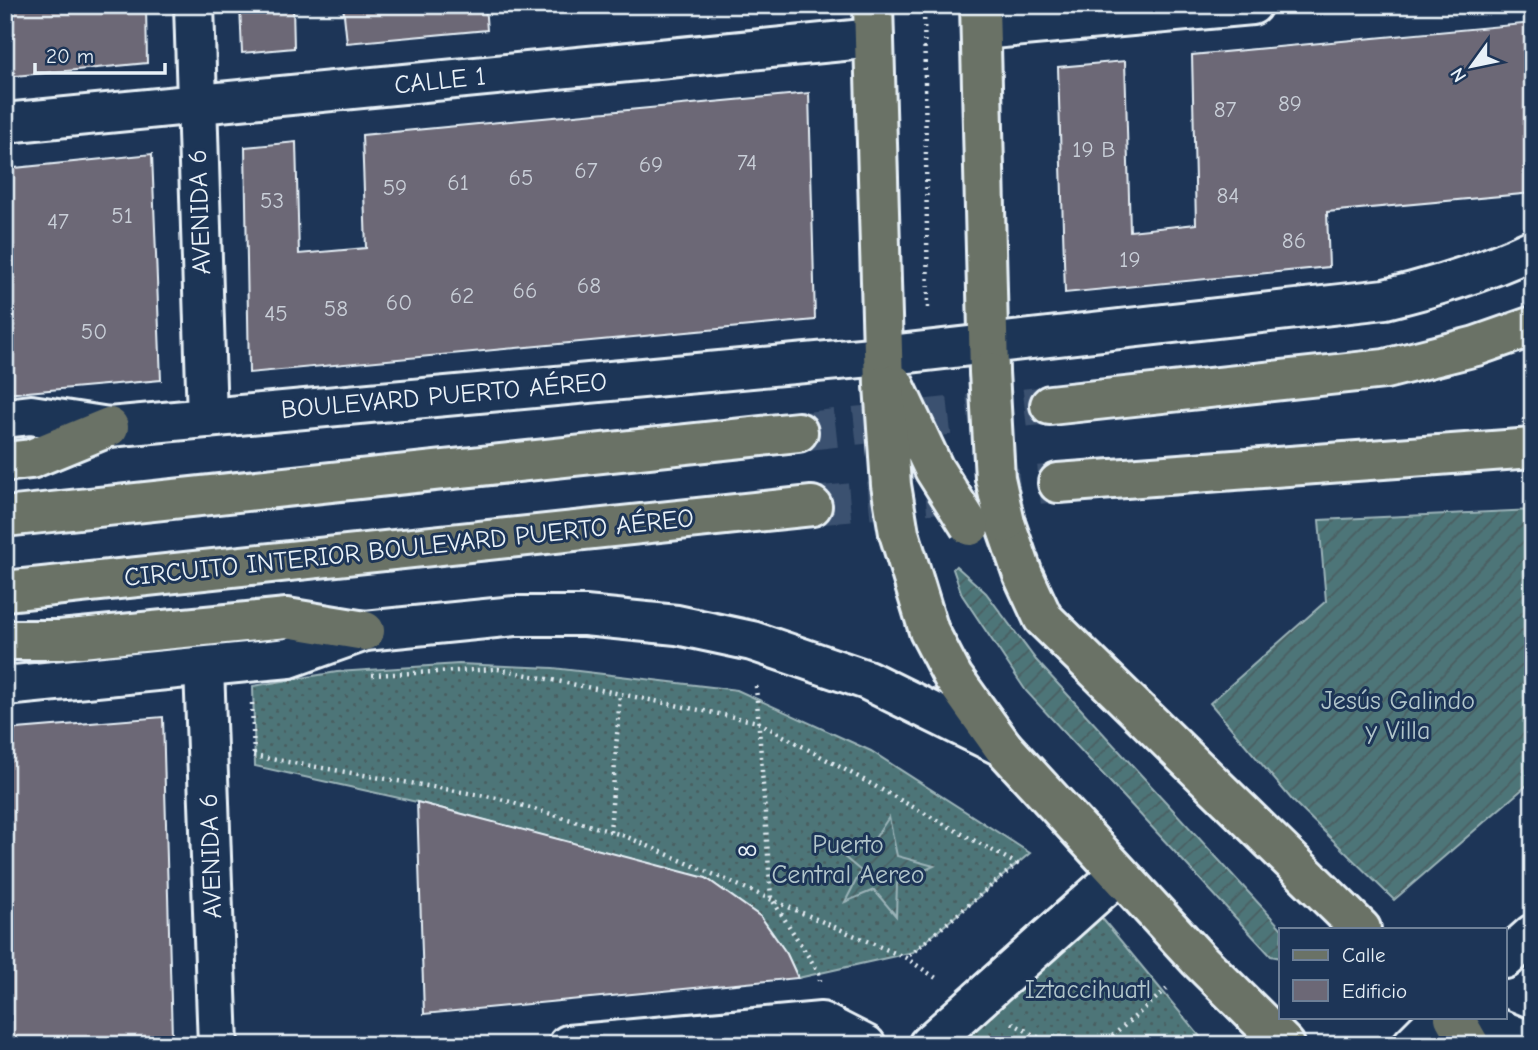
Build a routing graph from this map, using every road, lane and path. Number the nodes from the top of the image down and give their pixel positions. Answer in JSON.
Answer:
{"nodes":[{"id":1,"x":194,"y":5,"type":"edge"},
{"id":2,"x":924,"y":5,"type":"edge"},
{"id":3,"x":1252,"y":5,"type":"edge"},
{"id":4,"x":981,"y":17,"type":"edge"},
{"id":5,"x":874,"y":22,"type":"edge"},
{"id":6,"x":197,"y":105,"type":"junction"},
{"id":7,"x":5,"y":123,"type":"edge"},
{"id":8,"x":1533,"y":249,"type":"edge"},
{"id":9,"x":1533,"y":326,"type":"edge"},
{"id":10,"x":929,"y":351,"type":"junction"},
{"id":11,"x":988,"y":358,"type":"junction"},
{"id":12,"x":887,"y":375,"type":"junction"},
{"id":13,"x":1050,"y":405,"type":"tunnel mouth"},
{"id":14,"x":5,"y":418,"type":"edge"},
{"id":15,"x":207,"y":418,"type":"junction"},
{"id":16,"x":109,"y":427,"type":"junction"},
{"id":17,"x":798,"y":432,"type":"tunnel mouth"},
{"id":18,"x":1533,"y":448,"type":"edge"},
{"id":19,"x":5,"y":462,"type":"edge"},
{"id":20,"x":1058,"y":483,"type":"tunnel mouth"},
{"id":21,"x":812,"y":506,"type":"tunnel mouth"},
{"id":22,"x":5,"y":517,"type":"edge"},
{"id":23,"x":988,"y":524,"type":"junction"},
{"id":24,"x":5,"y":591,"type":"edge"},
{"id":25,"x":365,"y":631,"type":"junction"},
{"id":26,"x":5,"y":640,"type":"edge"},
{"id":27,"x":752,"y":641,"type":"junction"},
{"id":28,"x":204,"y":668,"type":"junction"},
{"id":29,"x":359,"y":676,"type":"dead end"},
{"id":30,"x":5,"y":686,"type":"edge"},
{"id":31,"x":621,"y":693,"type":"junction"},
{"id":32,"x":252,"y":698,"type":"dead end"},
{"id":33,"x":758,"y":722,"type":"junction"},
{"id":34,"x":1003,"y":747,"type":"junction"},
{"id":35,"x":207,"y":752,"type":"junction"},
{"id":36,"x":254,"y":756,"type":"junction"},
{"id":37,"x":610,"y":832,"type":"junction"},
{"id":38,"x":1119,"y":874,"type":"junction"},
{"id":39,"x":771,"y":898,"type":"junction"},
{"id":40,"x":1360,"y":928,"type":"edge"},
{"id":41,"x":1533,"y":934,"type":"edge"},
{"id":42,"x":906,"y":958,"type":"junction"},
{"id":43,"x":1506,"y":958,"type":"edge"},
{"id":44,"x":1198,"y":959,"type":"junction"},
{"id":45,"x":974,"y":1003,"type":"junction"},
{"id":46,"x":1439,"y":1018,"type":"edge"},
{"id":47,"x":1455,"y":1018,"type":"edge"},
{"id":48,"x":1472,"y":1018,"type":"edge"},
{"id":49,"x":821,"y":1022,"type":"junction"},
{"id":50,"x":1533,"y":1044,"type":"edge"},
{"id":51,"x":218,"y":1045,"type":"edge"},
{"id":52,"x":568,"y":1045,"type":"edge"},
{"id":53,"x":866,"y":1045,"type":"edge"},
{"id":54,"x":928,"y":1045,"type":"edge"},
{"id":55,"x":1102,"y":1045,"type":"edge"},
{"id":56,"x":1285,"y":1045,"type":"edge"},
{"id":57,"x":1412,"y":1045,"type":"edge"},
{"id":58,"x":1469,"y":1045,"type":"edge"}],
"edges":[{"from":1,"to":6,"type":"main road","name":"AVENIDA 6"},
{"from":2,"to":10,"type":"path"},
{"from":3,"to":4,"type":"main road"},
{"from":4,"to":11,"type":"main road"},
{"from":5,"to":6,"type":"main road","name":"CALLE 1"},
{"from":5,"to":12,"type":"main road"},
{"from":6,"to":7,"type":"main road","name":"CALLE 1"},
{"from":6,"to":15,"type":"main road","name":"AVENIDA 6"},
{"from":8,"to":11,"type":"main road"},
{"from":9,"to":13,"type":"main road"},
{"from":10,"to":11,"type":"main road"},
{"from":10,"to":12,"type":"main road"},
{"from":11,"to":23,"type":"main road","bridge":true},
{"from":12,"to":15,"type":"main road","name":"BOULEVARD PUERTO AÉREO"},
{"from":12,"to":23,"type":"main road","bridge":true},
{"from":12,"to":34,"type":"main road","bridge":true},
{"from":14,"to":16,"type":"main road","name":"BOULEVARD PUERTO AÉREO"},
{"from":15,"to":16,"type":"main road","name":"BOULEVARD PUERTO AÉREO"},
{"from":16,"to":19,"type":"main road"},
{"from":17,"to":22,"type":"main road"},
{"from":18,"to":20,"type":"main road"},
{"from":21,"to":24,"type":"main road","name":"CIRCUITO INTERIOR BOULEVARD PUERTO AÉREO"},
{"from":23,"to":40,"type":"main road"},
{"from":25,"to":26,"type":"main road"},
{"from":25,"to":27,"type":"main road"},
{"from":25,"to":28,"type":"main road"},
{"from":27,"to":33,"type":"path","name":"8"},
{"from":27,"to":34,"type":"main road"},
{"from":28,"to":30,"type":"main road"},
{"from":28,"to":35,"type":"main road","name":"AVENIDA 6"},
{"from":29,"to":31,"type":"path"},
{"from":31,"to":33,"type":"path"},
{"from":31,"to":37,"type":"path"},
{"from":32,"to":36,"type":"path"},
{"from":33,"to":39,"type":"path","name":"8"},
{"from":33,"to":42,"type":"path"},
{"from":34,"to":38,"type":"main road"},
{"from":35,"to":36,"type":"path"},
{"from":35,"to":51,"type":"main road","name":"AVENIDA 6"},
{"from":36,"to":37,"type":"path"},
{"from":37,"to":39,"type":"path"},
{"from":38,"to":44,"type":"main road"},
{"from":38,"to":45,"type":"main road"},
{"from":39,"to":42,"type":"path"},
{"from":39,"to":49,"type":"path","name":"8"},
{"from":41,"to":43,"type":"main road"},
{"from":42,"to":45,"type":"path"},
{"from":44,"to":55,"type":"path"},
{"from":44,"to":56,"type":"main road"},
{"from":45,"to":54,"type":"main road"},
{"from":46,"to":57,"type":"main road"},
{"from":47,"to":58,"type":"main road"},
{"from":48,"to":50,"type":"main road"},
{"from":49,"to":52,"type":"main road"},
{"from":49,"to":53,"type":"main road"}]}
